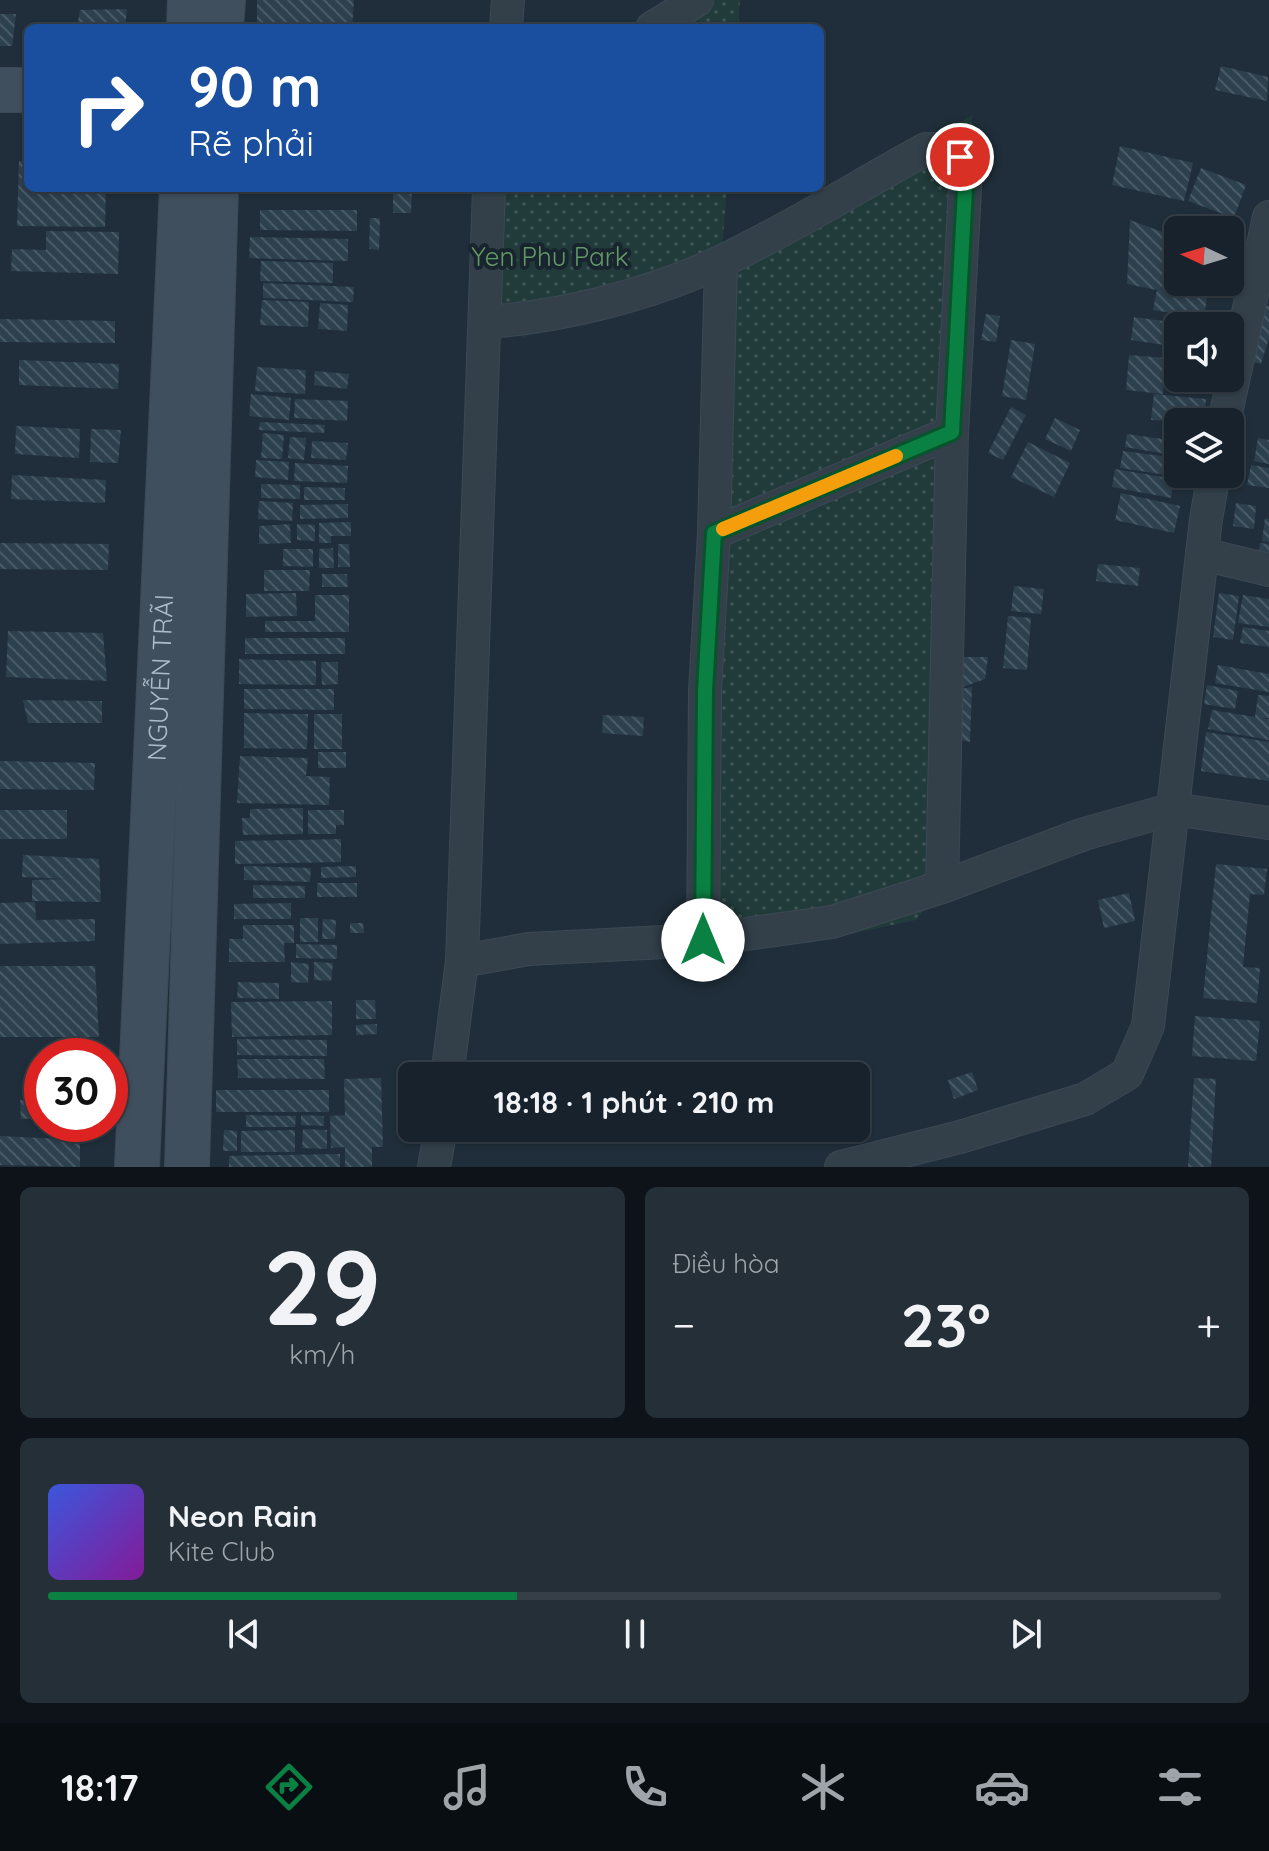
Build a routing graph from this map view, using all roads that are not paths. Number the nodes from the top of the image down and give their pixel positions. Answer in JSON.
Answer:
{"nodes":[{"id":1,"x":190,"y":0,"type":"edge"},
{"id":2,"x":223,"y":0,"type":"edge"},
{"id":3,"x":508,"y":0,"type":"edge"},
{"id":4,"x":697,"y":0,"type":"edge"},
{"id":5,"x":189,"y":24,"type":"edge"},
{"id":6,"x":221,"y":24,"type":"edge"},
{"id":7,"x":506,"y":24,"type":"edge"},
{"id":8,"x":658,"y":24,"type":"edge"},
{"id":9,"x":0,"y":90,"type":"edge"},
{"id":10,"x":24,"y":90,"type":"edge"},
{"id":11,"x":182,"y":192,"type":"edge"},
{"id":12,"x":216,"y":192,"type":"edge"},
{"id":13,"x":489,"y":192,"type":"edge"},
{"id":14,"x":1269,"y":217,"type":"edge"},
{"id":15,"x":721,"y":262,"type":"junction"},
{"id":16,"x":486,"y":322,"type":"junction"},
{"id":17,"x":1227,"y":408,"type":"edge"},
{"id":18,"x":952,"y":432,"type":"junction"},
{"id":19,"x":1212,"y":488,"type":"edge"},
{"id":20,"x":714,"y":533,"type":"junction"},
{"id":21,"x":1202,"y":554,"type":"junction"},
{"id":22,"x":1269,"y":570,"type":"edge"},
{"id":23,"x":1173,"y":809,"type":"junction"},
{"id":24,"x":1269,"y":823,"type":"edge"},
{"id":25,"x":942,"y":887,"type":"junction"},
{"id":26,"x":703,"y":940,"type":"junction"},
{"id":27,"x":462,"y":961,"type":"junction"},
{"id":28,"x":449,"y":1062,"type":"edge"},
{"id":29,"x":438,"y":1142,"type":"edge"},
{"id":30,"x":932,"y":1156,"type":"edge"},
{"id":31,"x":137,"y":1167,"type":"edge"},
{"id":32,"x":187,"y":1167,"type":"edge"},
{"id":33,"x":434,"y":1167,"type":"edge"},
{"id":34,"x":841,"y":1167,"type":"edge"}],
"edges":[{"from":1,"to":5,"type":"main road"},
{"from":2,"to":6,"type":"main road"},
{"from":3,"to":7,"type":"street"},
{"from":4,"to":8,"type":"street"},
{"from":9,"to":10,"type":"main road"},
{"from":11,"to":31,"type":"main road","name":"NGUYỄN TRÃI"},
{"from":12,"to":32,"type":"main road","name":"NGUYỄN TRÃI"},
{"from":13,"to":16,"type":"street"},
{"from":14,"to":17,"type":"street"},
{"from":15,"to":16,"type":"street"},
{"from":15,"to":18,"type":"street"},
{"from":15,"to":20,"type":"street"},
{"from":16,"to":27,"type":"street"},
{"from":18,"to":20,"type":"street"},
{"from":18,"to":25,"type":"street"},
{"from":19,"to":21,"type":"street"},
{"from":20,"to":26,"type":"street"},
{"from":21,"to":22,"type":"street"},
{"from":21,"to":23,"type":"street"},
{"from":23,"to":24,"type":"street"},
{"from":23,"to":25,"type":"street"},
{"from":23,"to":30,"type":"street"},
{"from":25,"to":26,"type":"street"},
{"from":26,"to":27,"type":"street"},
{"from":27,"to":28,"type":"street"},
{"from":29,"to":33,"type":"street"},
{"from":30,"to":34,"type":"street"}]}
